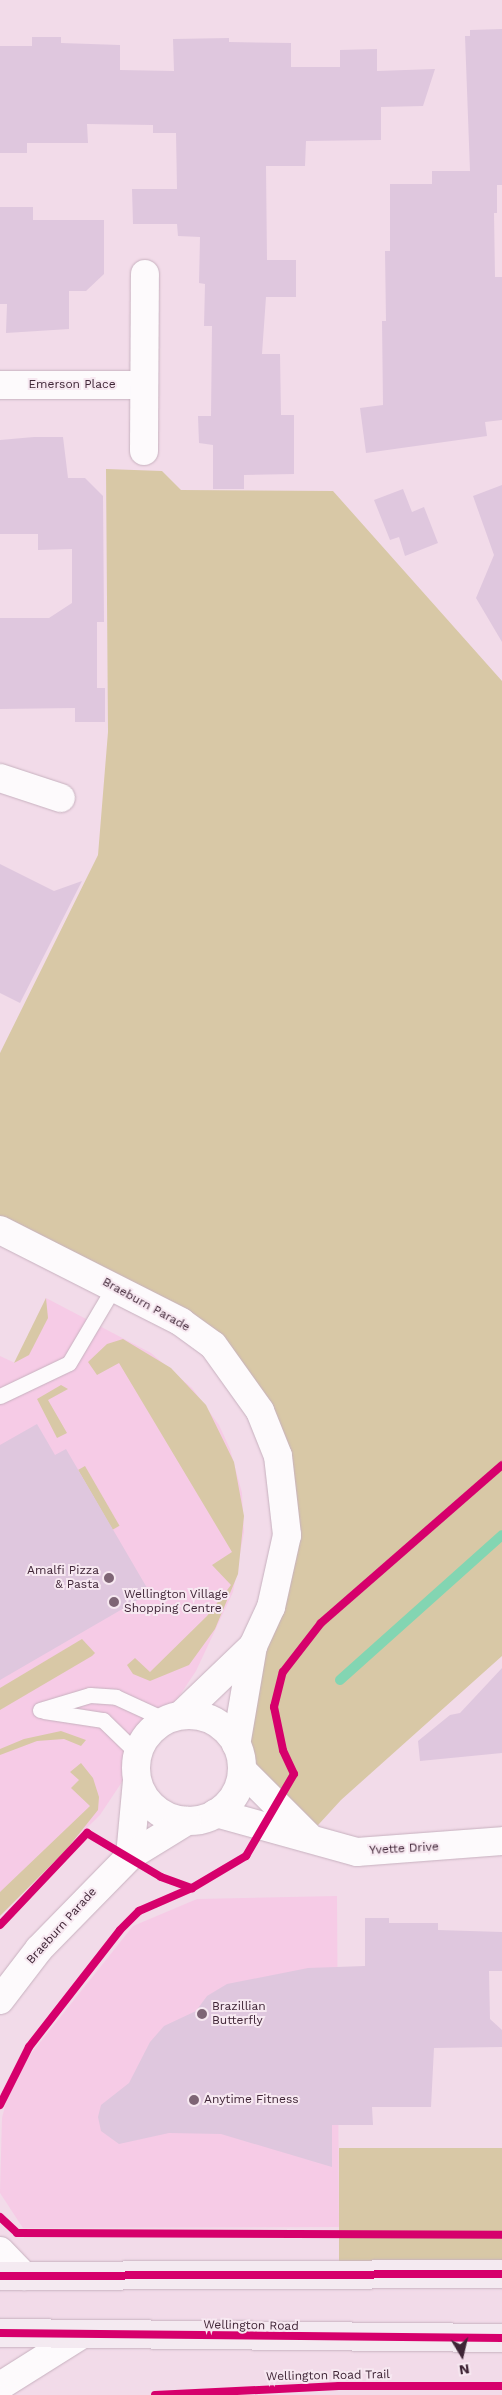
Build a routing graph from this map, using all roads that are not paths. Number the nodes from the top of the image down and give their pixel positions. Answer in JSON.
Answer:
{"nodes":[{"id":1,"x":145,"y":274,"type":"dead end"},
{"id":2,"x":144,"y":384,"type":"junction"},
{"id":3,"x":0,"y":385,"type":"edge"},
{"id":4,"x":144,"y":451,"type":"dead end"},
{"id":5,"x":0,"y":778,"type":"edge"},
{"id":6,"x":61,"y":798,"type":"dead end"},
{"id":7,"x":0,"y":1230,"type":"edge"},
{"id":8,"x":114,"y":1287,"type":"junction"},
{"id":9,"x":0,"y":1396,"type":"edge"},
{"id":10,"x":252,"y":1646,"type":"junction"},
{"id":11,"x":173,"y":1718,"type":"junction"},
{"id":12,"x":138,"y":1754,"type":"junction"},
{"id":13,"x":239,"y":1757,"type":"junction"},
{"id":14,"x":137,"y":1781,"type":"junction"},
{"id":15,"x":216,"y":1813,"type":"junction"},
{"id":16,"x":187,"y":1821,"type":"junction"},
{"id":17,"x":308,"y":1836,"type":"junction"},
{"id":18,"x":502,"y":1841,"type":"edge"},
{"id":19,"x":130,"y":1856,"type":"junction"},
{"id":20,"x":0,"y":2000,"type":"edge"},
{"id":21,"x":0,"y":2251,"type":"edge"},
{"id":22,"x":502,"y":2274,"type":"edge"},
{"id":23,"x":12,"y":2276,"type":"edge"},
{"id":24,"x":0,"y":2333,"type":"edge"},
{"id":25,"x":81,"y":2335,"type":"junction"},
{"id":26,"x":502,"y":2338,"type":"edge"},
{"id":27,"x":0,"y":2386,"type":"edge"}],
"edges":[{"from":1,"to":2,"type":"street"},
{"from":2,"to":3,"type":"street","name":"Emerson Place"},
{"from":2,"to":4,"type":"street"},
{"from":5,"to":6,"type":"street"},
{"from":7,"to":8,"type":"street","name":"Braeburn Parade"},
{"from":8,"to":9,"type":"lane"},
{"from":8,"to":10,"type":"street","name":"Braeburn Parade"},
{"from":10,"to":11,"type":"street","name":"Braeburn Parade"},
{"from":10,"to":13,"type":"street","name":"Braeburn Parade"},
{"from":11,"to":12,"type":"street"},
{"from":11,"to":12,"type":"lane"},
{"from":11,"to":13,"type":"street"},
{"from":12,"to":14,"type":"street"},
{"from":13,"to":15,"type":"street"},
{"from":13,"to":17,"type":"street","name":"Yvette Drive"},
{"from":14,"to":16,"type":"street"},
{"from":14,"to":19,"type":"street"},
{"from":15,"to":16,"type":"street"},
{"from":15,"to":17,"type":"street","name":"Yvette Drive"},
{"from":16,"to":19,"type":"street","name":"Braeburn Parade"},
{"from":17,"to":18,"type":"street","name":"Yvette Drive"},
{"from":19,"to":20,"type":"street","name":"Braeburn Parade"},
{"from":21,"to":23,"type":"street"},
{"from":22,"to":23,"type":"main road"},
{"from":24,"to":25,"type":"main road","name":"Wellington Road"},
{"from":25,"to":26,"type":"main road","name":"Wellington Road"},
{"from":25,"to":27,"type":"street"}]}
